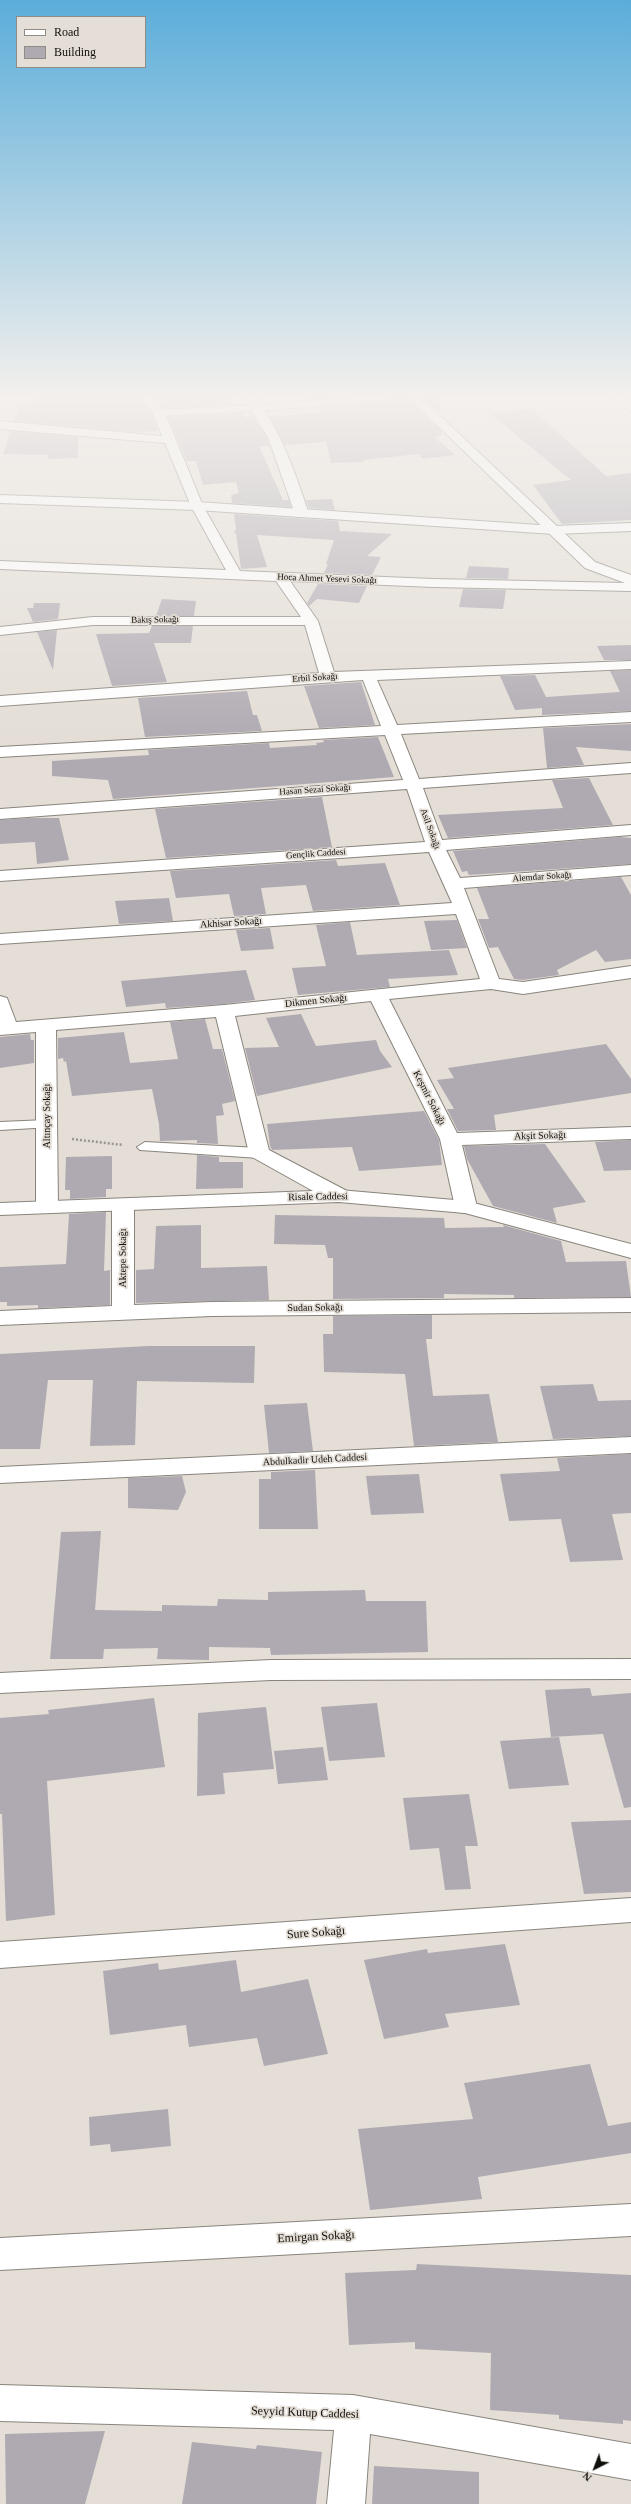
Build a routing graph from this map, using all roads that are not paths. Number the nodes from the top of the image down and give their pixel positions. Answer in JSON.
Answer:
{"nodes":[{"id":1,"x":201,"y":513,"type":"edge"},
{"id":2,"x":287,"y":513,"type":"edge"},
{"id":3,"x":536,"y":513,"type":"edge"},
{"id":4,"x":302,"y":514,"type":"joint"},
{"id":5,"x":631,"y":527,"type":"edge"},
{"id":6,"x":554,"y":530,"type":"junction"},
{"id":7,"x":0,"y":565,"type":"edge"},
{"id":8,"x":235,"y":574,"type":"junction"},
{"id":9,"x":280,"y":578,"type":"junction"},
{"id":10,"x":631,"y":580,"type":"edge"},
{"id":11,"x":631,"y":587,"type":"edge"},
{"id":12,"x":311,"y":621,"type":"junction"},
{"id":13,"x":0,"y":631,"type":"edge"},
{"id":14,"x":631,"y":665,"type":"edge"},
{"id":15,"x":368,"y":675,"type":"junction"},
{"id":16,"x":328,"y":677,"type":"junction"},
{"id":17,"x":0,"y":701,"type":"edge"},
{"id":18,"x":631,"y":717,"type":"edge"},
{"id":19,"x":392,"y":731,"type":"junction"},
{"id":20,"x":0,"y":752,"type":"edge"},
{"id":21,"x":631,"y":768,"type":"edge"},
{"id":22,"x":413,"y":783,"type":"junction"},
{"id":23,"x":0,"y":814,"type":"edge"},
{"id":24,"x":631,"y":830,"type":"edge"},
{"id":25,"x":435,"y":846,"type":"junction"},
{"id":26,"x":629,"y":873,"type":"edge"},
{"id":27,"x":0,"y":876,"type":"edge"},
{"id":28,"x":454,"y":884,"type":"junction"},
{"id":29,"x":463,"y":908,"type":"junction"},
{"id":30,"x":0,"y":939,"type":"edge"},
{"id":31,"x":631,"y":972,"type":"edge"},
{"id":32,"x":491,"y":983,"type":"junction"},
{"id":33,"x":377,"y":994,"type":"junction"},
{"id":34,"x":0,"y":1002,"type":"edge"},
{"id":35,"x":224,"y":1011,"type":"junction"},
{"id":36,"x":46,"y":1025,"type":"junction"},
{"id":37,"x":4,"y":1029,"type":"edge"},
{"id":38,"x":0,"y":1126,"type":"edge"},
{"id":39,"x":47,"y":1130,"type":"junction"},
{"id":40,"x":631,"y":1133,"type":"edge"},
{"id":41,"x":450,"y":1139,"type":"junction"},
{"id":42,"x":145,"y":1147,"type":"road end"},
{"id":43,"x":259,"y":1153,"type":"junction"},
{"id":44,"x":339,"y":1196,"type":"junction"},
{"id":45,"x":123,"y":1205,"type":"junction"},
{"id":46,"x":47,"y":1207,"type":"junction"},
{"id":47,"x":466,"y":1207,"type":"junction"},
{"id":48,"x":0,"y":1209,"type":"edge"},
{"id":49,"x":631,"y":1250,"type":"edge"},
{"id":50,"x":631,"y":1305,"type":"edge"},
{"id":51,"x":123,"y":1312,"type":"junction"},
{"id":52,"x":0,"y":1318,"type":"edge"},
{"id":53,"x":631,"y":1445,"type":"edge"},
{"id":54,"x":0,"y":1475,"type":"edge"},
{"id":55,"x":631,"y":1668,"type":"edge"},
{"id":56,"x":0,"y":1683,"type":"edge"},
{"id":57,"x":631,"y":1910,"type":"edge"},
{"id":58,"x":0,"y":1955,"type":"edge"},
{"id":59,"x":631,"y":2220,"type":"edge"},
{"id":60,"x":0,"y":2254,"type":"edge"},
{"id":61,"x":0,"y":2403,"type":"edge"},
{"id":62,"x":353,"y":2413,"type":"junction"},
{"id":63,"x":631,"y":2462,"type":"edge"},
{"id":64,"x":346,"y":2504,"type":"edge"}],
"edges":[{"from":1,"to":8,"type":"street"},
{"from":2,"to":4,"type":"street"},
{"from":3,"to":6,"type":"street"},
{"from":4,"to":6,"type":"street"},
{"from":5,"to":6,"type":"street"},
{"from":6,"to":10,"type":"street"},
{"from":7,"to":8,"type":"street","name":"Hoca Ahmet Yesevi Sokağı"},
{"from":8,"to":9,"type":"street","name":"Hoca Ahmet Yesevi Sokağı"},
{"from":9,"to":11,"type":"street","name":"Hoca Ahmet Yesevi Sokağı"},
{"from":9,"to":12,"type":"street"},
{"from":12,"to":13,"type":"street","name":"Bakış Sokağı"},
{"from":12,"to":16,"type":"street"},
{"from":14,"to":15,"type":"street","name":"Erbil Sokağı"},
{"from":15,"to":16,"type":"street","name":"Erbil Sokağı"},
{"from":15,"to":19,"type":"street","name":"Asil Sokağı"},
{"from":16,"to":17,"type":"street","name":"Erbil Sokağı"},
{"from":18,"to":19,"type":"street"},
{"from":19,"to":20,"type":"street"},
{"from":19,"to":22,"type":"street","name":"Asil Sokağı"},
{"from":21,"to":22,"type":"street","name":"Hasan Sezai Sokağı"},
{"from":22,"to":23,"type":"street","name":"Hasan Sezai Sokağı"},
{"from":22,"to":25,"type":"street","name":"Asil Sokağı"},
{"from":24,"to":25,"type":"street","name":"Gençlik Caddesi"},
{"from":25,"to":27,"type":"street","name":"Gençlik Caddesi"},
{"from":25,"to":28,"type":"street","name":"Asil Sokağı"},
{"from":26,"to":28,"type":"street","name":"Alemdar Sokağı"},
{"from":28,"to":29,"type":"street","name":"Asil Sokağı"},
{"from":29,"to":30,"type":"street","name":"Akhisar Sokağı"},
{"from":29,"to":32,"type":"street","name":"Asil Sokağı"},
{"from":31,"to":32,"type":"street","name":"Dikmen Sokağı"},
{"from":32,"to":33,"type":"street","name":"Dikmen Sokağı"},
{"from":33,"to":35,"type":"street","name":"Dikmen Sokağı"},
{"from":33,"to":41,"type":"street","name":"Keşmir Sokağı"},
{"from":34,"to":37,"type":"street"},
{"from":35,"to":36,"type":"street","name":"Dikmen Sokağı"},
{"from":35,"to":43,"type":"street"},
{"from":36,"to":37,"type":"street","name":"Dikmen Sokağı"},
{"from":36,"to":39,"type":"street","name":"Altınçay Sokağı"},
{"from":38,"to":39,"type":"lane"},
{"from":39,"to":46,"type":"street","name":"Altınçay Sokağı"},
{"from":40,"to":41,"type":"street","name":"Akşit Sokağı"},
{"from":41,"to":47,"type":"street","name":"Keşmir Sokağı"},
{"from":42,"to":43,"type":"lane"},
{"from":43,"to":44,"type":"street"},
{"from":44,"to":45,"type":"street","name":"Risale Caddesi"},
{"from":44,"to":47,"type":"street","name":"Risale Caddesi"},
{"from":45,"to":46,"type":"street","name":"Risale Caddesi"},
{"from":45,"to":51,"type":"street","name":"Aktepe Sokağı"},
{"from":46,"to":48,"type":"street","name":"Risale Caddesi"},
{"from":47,"to":49,"type":"street","name":"Risale Caddesi"},
{"from":50,"to":51,"type":"street","name":"Sudan Sokağı"},
{"from":51,"to":52,"type":"street","name":"Sudan Sokağı"},
{"from":53,"to":54,"type":"street","name":"Abdulkadir Udeh Caddesi"},
{"from":55,"to":56,"type":"street"},
{"from":57,"to":58,"type":"street","name":"Sure Sokağı"},
{"from":59,"to":60,"type":"street","name":"Emirgan Sokağı"},
{"from":61,"to":62,"type":"street","name":"Seyyid Kutup Caddesi"},
{"from":62,"to":63,"type":"street","name":"Seyyid Kutup Caddesi"},
{"from":62,"to":64,"type":"street"}]}
